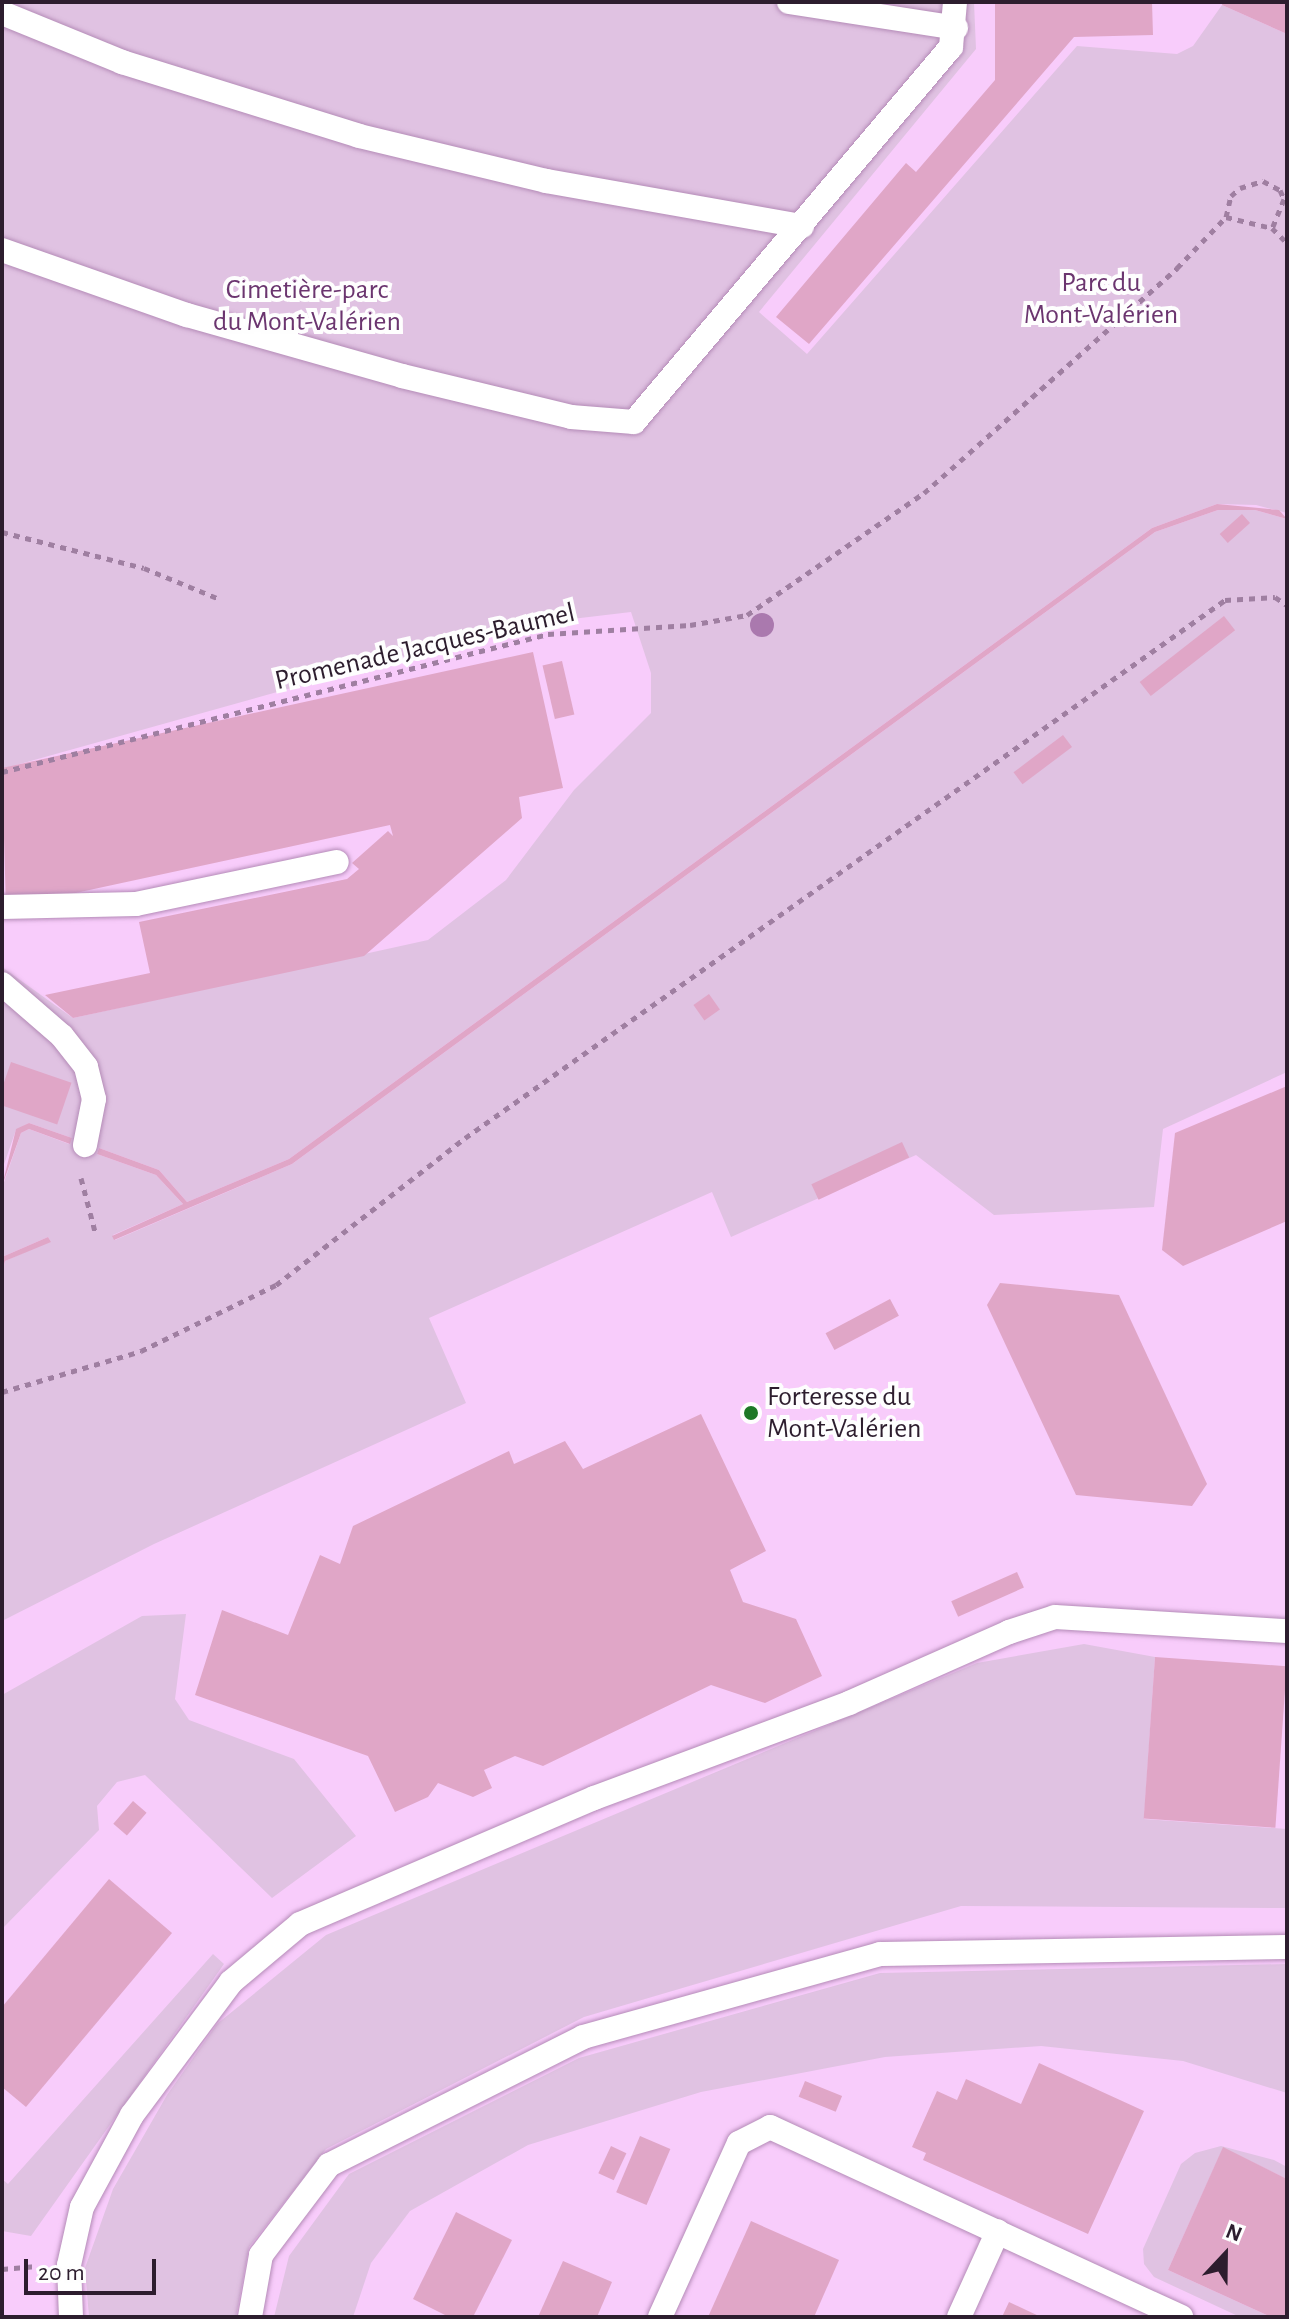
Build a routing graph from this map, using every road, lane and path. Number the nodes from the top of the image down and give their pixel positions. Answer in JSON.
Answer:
{"nodes":[{"id":1,"x":789,"y":2,"type":"edge"},
{"id":2,"x":955,"y":2,"type":"edge"},
{"id":3,"x":2,"y":13,"type":"edge"},
{"id":4,"x":956,"y":28,"type":"junction"},
{"id":5,"x":1226,"y":217,"type":"junction"},
{"id":6,"x":802,"y":226,"type":"junction"},
{"id":7,"x":1272,"y":228,"type":"junction"},
{"id":8,"x":1287,"y":243,"type":"edge"},
{"id":9,"x":2,"y":250,"type":"edge"},
{"id":10,"x":2,"y":532,"type":"edge"},
{"id":11,"x":217,"y":598,"type":"dead end"},
{"id":12,"x":1287,"y":605,"type":"edge"},
{"id":13,"x":2,"y":772,"type":"edge"},
{"id":14,"x":337,"y":862,"type":"dead end"},
{"id":15,"x":2,"y":907,"type":"edge"},
{"id":16,"x":2,"y":984,"type":"edge"},
{"id":17,"x":85,"y":1145,"type":"joint"},
{"id":18,"x":96,"y":1235,"type":"dead end"},
{"id":19,"x":2,"y":1392,"type":"edge"},
{"id":20,"x":1287,"y":1631,"type":"edge"},
{"id":21,"x":1287,"y":1947,"type":"edge"},
{"id":22,"x":998,"y":2231,"type":"junction"},
{"id":23,"x":71,"y":2317,"type":"edge"},
{"id":24,"x":250,"y":2317,"type":"edge"},
{"id":25,"x":660,"y":2317,"type":"edge"},
{"id":26,"x":959,"y":2317,"type":"edge"},
{"id":27,"x":1181,"y":2317,"type":"edge"}],
"edges":[{"from":1,"to":4,"type":"lane"},
{"from":2,"to":4,"type":"lane"},
{"from":3,"to":6,"type":"lane"},
{"from":4,"to":6,"type":"lane"},
{"from":5,"to":7,"type":"path"},
{"from":5,"to":7,"type":"path","name":"Promenade Jacques-Baumel"},
{"from":5,"to":13,"type":"path","name":"Promenade Jacques-Baumel"},
{"from":6,"to":9,"type":"lane"},
{"from":7,"to":8,"type":"path"},
{"from":10,"to":11,"type":"path"},
{"from":12,"to":19,"type":"path"},
{"from":14,"to":15,"type":"lane"},
{"from":16,"to":17,"type":"lane"},
{"from":17,"to":18,"type":"path"},
{"from":20,"to":23,"type":"lane"},
{"from":21,"to":24,"type":"lane"},
{"from":22,"to":25,"type":"lane"},
{"from":22,"to":26,"type":"lane"},
{"from":22,"to":27,"type":"lane"}]}
